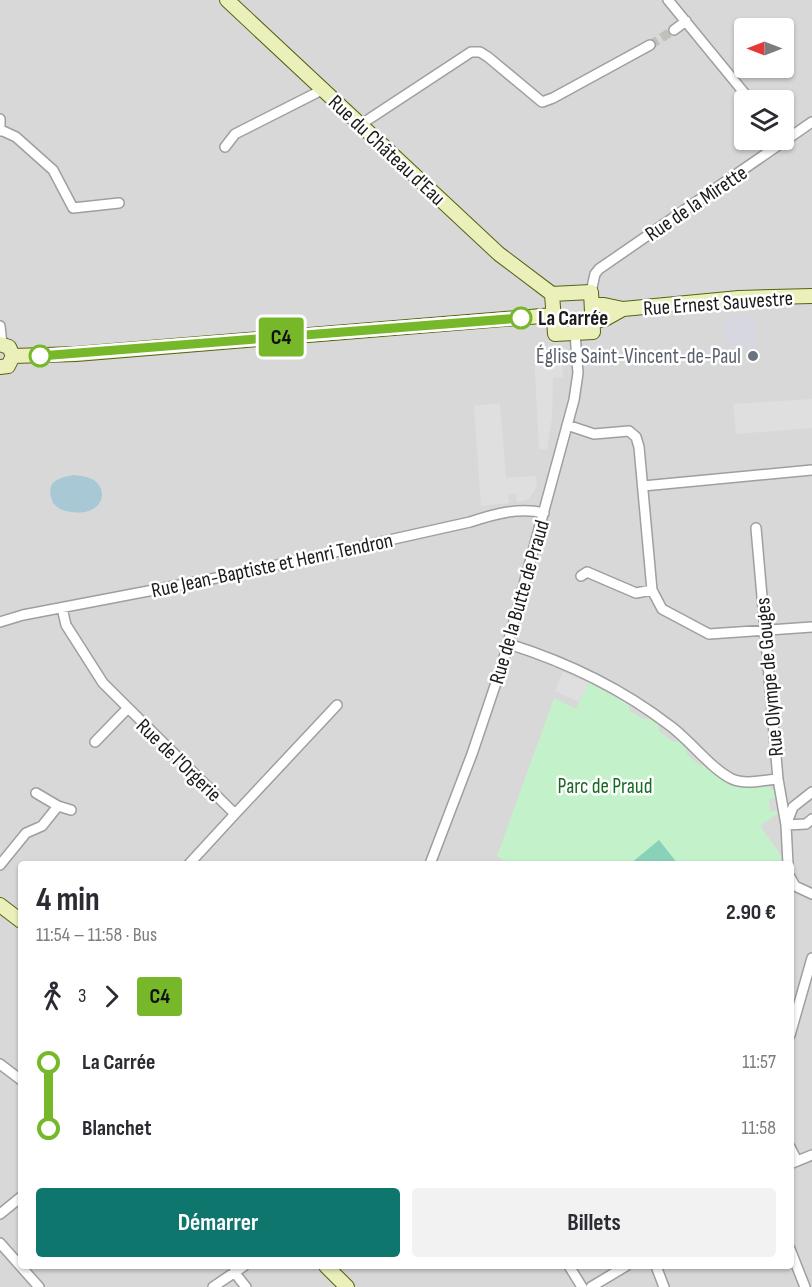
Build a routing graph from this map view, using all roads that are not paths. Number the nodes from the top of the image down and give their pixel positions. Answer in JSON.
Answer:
{"nodes":[{"id":1,"x":227,"y":0,"type":"edge"},
{"id":2,"x":668,"y":0,"type":"edge"},
{"id":3,"x":687,"y":21,"type":"junction"},
{"id":4,"x":674,"y":30,"type":"tunnel mouth"},
{"id":5,"x":651,"y":45,"type":"tunnel mouth"},
{"id":6,"x":322,"y":90,"type":"junction"},
{"id":7,"x":742,"y":90,"type":"edge"},
{"id":8,"x":0,"y":119,"type":"edge"},
{"id":9,"x":812,"y":122,"type":"edge"},
{"id":10,"x":360,"y":125,"type":"junction"},
{"id":11,"x":1,"y":131,"type":"edge"},
{"id":12,"x":794,"y":133,"type":"edge"},
{"id":13,"x":225,"y":147,"type":"dead end"},
{"id":14,"x":769,"y":150,"type":"edge"},
{"id":15,"x":119,"y":203,"type":"dead end"},
{"id":16,"x":552,"y":294,"type":"junction"},
{"id":17,"x":812,"y":296,"type":"edge"},
{"id":18,"x":591,"y":298,"type":"junction"},
{"id":19,"x":623,"y":309,"type":"junction"},
{"id":20,"x":554,"y":315,"type":"junction"},
{"id":21,"x":593,"y":322,"type":"junction"},
{"id":22,"x":0,"y":326,"type":"edge"},
{"id":23,"x":575,"y":333,"type":"junction"},
{"id":24,"x":1,"y":344,"type":"edge"},
{"id":25,"x":13,"y":356,"type":"junction"},
{"id":26,"x":0,"y":368,"type":"edge"},
{"id":27,"x":567,"y":425,"type":"junction"},
{"id":28,"x":812,"y":470,"type":"edge"},
{"id":29,"x":643,"y":486,"type":"junction"},
{"id":30,"x":544,"y":513,"type":"junction"},
{"id":31,"x":756,"y":528,"type":"dead end"},
{"id":32,"x":581,"y":576,"type":"dead end"},
{"id":33,"x":652,"y":590,"type":"junction"},
{"id":34,"x":62,"y":608,"type":"junction"},
{"id":35,"x":0,"y":622,"type":"edge"},
{"id":36,"x":812,"y":627,"type":"edge"},
{"id":37,"x":766,"y":631,"type":"junction"},
{"id":38,"x":509,"y":644,"type":"junction"},
{"id":39,"x":337,"y":705,"type":"dead end"},
{"id":40,"x":127,"y":710,"type":"junction"},
{"id":41,"x":94,"y":742,"type":"dead end"},
{"id":42,"x":778,"y":779,"type":"junction"},
{"id":43,"x":812,"y":792,"type":"edge"},
{"id":44,"x":36,"y":793,"type":"dead end"},
{"id":45,"x":58,"y":806,"type":"junction"},
{"id":46,"x":71,"y":810,"type":"dead end"},
{"id":47,"x":235,"y":814,"type":"junction"},
{"id":48,"x":812,"y":819,"type":"edge"},
{"id":49,"x":786,"y":825,"type":"junction"},
{"id":50,"x":192,"y":861,"type":"edge"},
{"id":51,"x":431,"y":861,"type":"edge"},
{"id":52,"x":788,"y":861,"type":"edge"},
{"id":53,"x":0,"y":865,"type":"edge"},
{"id":54,"x":794,"y":884,"type":"edge"},
{"id":55,"x":812,"y":894,"type":"edge"},
{"id":56,"x":0,"y":905,"type":"edge"},
{"id":57,"x":18,"y":919,"type":"edge"},
{"id":58,"x":812,"y":958,"type":"edge"},
{"id":59,"x":794,"y":1021,"type":"edge"},
{"id":60,"x":0,"y":1064,"type":"edge"},
{"id":61,"x":18,"y":1078,"type":"edge"},
{"id":62,"x":812,"y":1155,"type":"edge"},
{"id":63,"x":794,"y":1162,"type":"edge"},
{"id":64,"x":18,"y":1199,"type":"edge"},
{"id":65,"x":0,"y":1214,"type":"edge"},
{"id":66,"x":0,"y":1243,"type":"edge"},
{"id":67,"x":794,"y":1259,"type":"edge"},
{"id":68,"x":18,"y":1263,"type":"edge"},
{"id":69,"x":23,"y":1269,"type":"edge"},
{"id":70,"x":239,"y":1269,"type":"edge"},
{"id":71,"x":329,"y":1269,"type":"edge"},
{"id":72,"x":571,"y":1269,"type":"edge"},
{"id":73,"x":621,"y":1269,"type":"edge"},
{"id":74,"x":657,"y":1269,"type":"edge"},
{"id":75,"x":234,"y":1272,"type":"junction"},
{"id":76,"x":39,"y":1287,"type":"edge"},
{"id":77,"x":213,"y":1287,"type":"edge"},
{"id":78,"x":246,"y":1287,"type":"edge"},
{"id":79,"x":347,"y":1287,"type":"edge"},
{"id":80,"x":582,"y":1287,"type":"edge"},
{"id":81,"x":591,"y":1287,"type":"edge"},
{"id":82,"x":664,"y":1287,"type":"edge"},
{"id":83,"x":805,"y":1287,"type":"edge"}],
"edges":[{"from":1,"to":6,"type":"main road","name":"Rue du Château d'Eau"},
{"from":2,"to":3,"type":"street"},
{"from":3,"to":4,"type":"street"},
{"from":3,"to":7,"type":"street"},
{"from":5,"to":10,"type":"street"},
{"from":6,"to":10,"type":"main road","name":"Rue du Château d'Eau"},
{"from":6,"to":13,"type":"street"},
{"from":8,"to":11,"type":"street"},
{"from":9,"to":12,"type":"street","name":"Rue de la Mirette"},
{"from":10,"to":16,"type":"main road","name":"Rue du Château d'Eau"},
{"from":11,"to":15,"type":"street"},
{"from":14,"to":18,"type":"street","name":"Rue de la Mirette"},
{"from":16,"to":18,"type":"main road","name":"Rue Ernest Sauvestre"},
{"from":16,"to":20,"type":"main road"},
{"from":17,"to":19,"type":"main road","name":"Rue Ernest Sauvestre"},
{"from":18,"to":19,"type":"main road","name":"Rue Ernest Sauvestre"},
{"from":18,"to":21,"type":"main road"},
{"from":19,"to":21,"type":"main road","name":"Rue Ernest Sauvestre"},
{"from":20,"to":23,"type":"main road"},
{"from":20,"to":25,"type":"main road"},
{"from":21,"to":23,"type":"main road","name":"Rue Ernest Sauvestre"},
{"from":22,"to":24,"type":"street"},
{"from":23,"to":27,"type":"street","name":"Rue de la Butte de Praud"},
{"from":24,"to":25,"type":"main road"},
{"from":25,"to":26,"type":"main road"},
{"from":27,"to":29,"type":"street"},
{"from":27,"to":30,"type":"street","name":"Rue de la Butte de Praud"},
{"from":28,"to":29,"type":"street"},
{"from":29,"to":33,"type":"street"},
{"from":30,"to":34,"type":"street","name":"Rue Jean-Baptiste et Henri Tendron"},
{"from":30,"to":38,"type":"street","name":"Rue de la Butte de Praud"},
{"from":31,"to":37,"type":"street","name":"Rue Olympe de Gouges"},
{"from":32,"to":33,"type":"street"},
{"from":33,"to":37,"type":"street"},
{"from":34,"to":35,"type":"street","name":"Rue Jean-Baptiste et Henri Tendron"},
{"from":34,"to":40,"type":"street","name":"Rue de l'Orgerie"},
{"from":36,"to":37,"type":"street"},
{"from":37,"to":42,"type":"street","name":"Rue Olympe de Gouges"},
{"from":38,"to":42,"type":"street"},
{"from":38,"to":51,"type":"street","name":"Rue de la Butte de Praud"},
{"from":39,"to":47,"type":"street"},
{"from":40,"to":41,"type":"street","name":"Rue de l'Orgerie"},
{"from":40,"to":47,"type":"street","name":"Rue de l'Orgerie"},
{"from":42,"to":49,"type":"street","name":"Rue Olympe de Gouges"},
{"from":43,"to":49,"type":"street"},
{"from":44,"to":45,"type":"street"},
{"from":45,"to":46,"type":"street"},
{"from":45,"to":53,"type":"street"},
{"from":47,"to":50,"type":"street","name":"Rue de l'Orgerie"},
{"from":48,"to":49,"type":"street"},
{"from":49,"to":52,"type":"street","name":"Rue Olympe de Gouges"},
{"from":54,"to":55,"type":"street"},
{"from":56,"to":57,"type":"main road"},
{"from":58,"to":59,"type":"street"},
{"from":60,"to":61,"type":"street"},
{"from":62,"to":63,"type":"street"},
{"from":64,"to":65,"type":"street"},
{"from":66,"to":68,"type":"street"},
{"from":67,"to":83,"type":"street"},
{"from":69,"to":76,"type":"street"},
{"from":70,"to":75,"type":"street"},
{"from":71,"to":79,"type":"main road"},
{"from":72,"to":80,"type":"street"},
{"from":73,"to":81,"type":"street"},
{"from":74,"to":82,"type":"street"},
{"from":75,"to":77,"type":"street"},
{"from":75,"to":78,"type":"street"}]}
